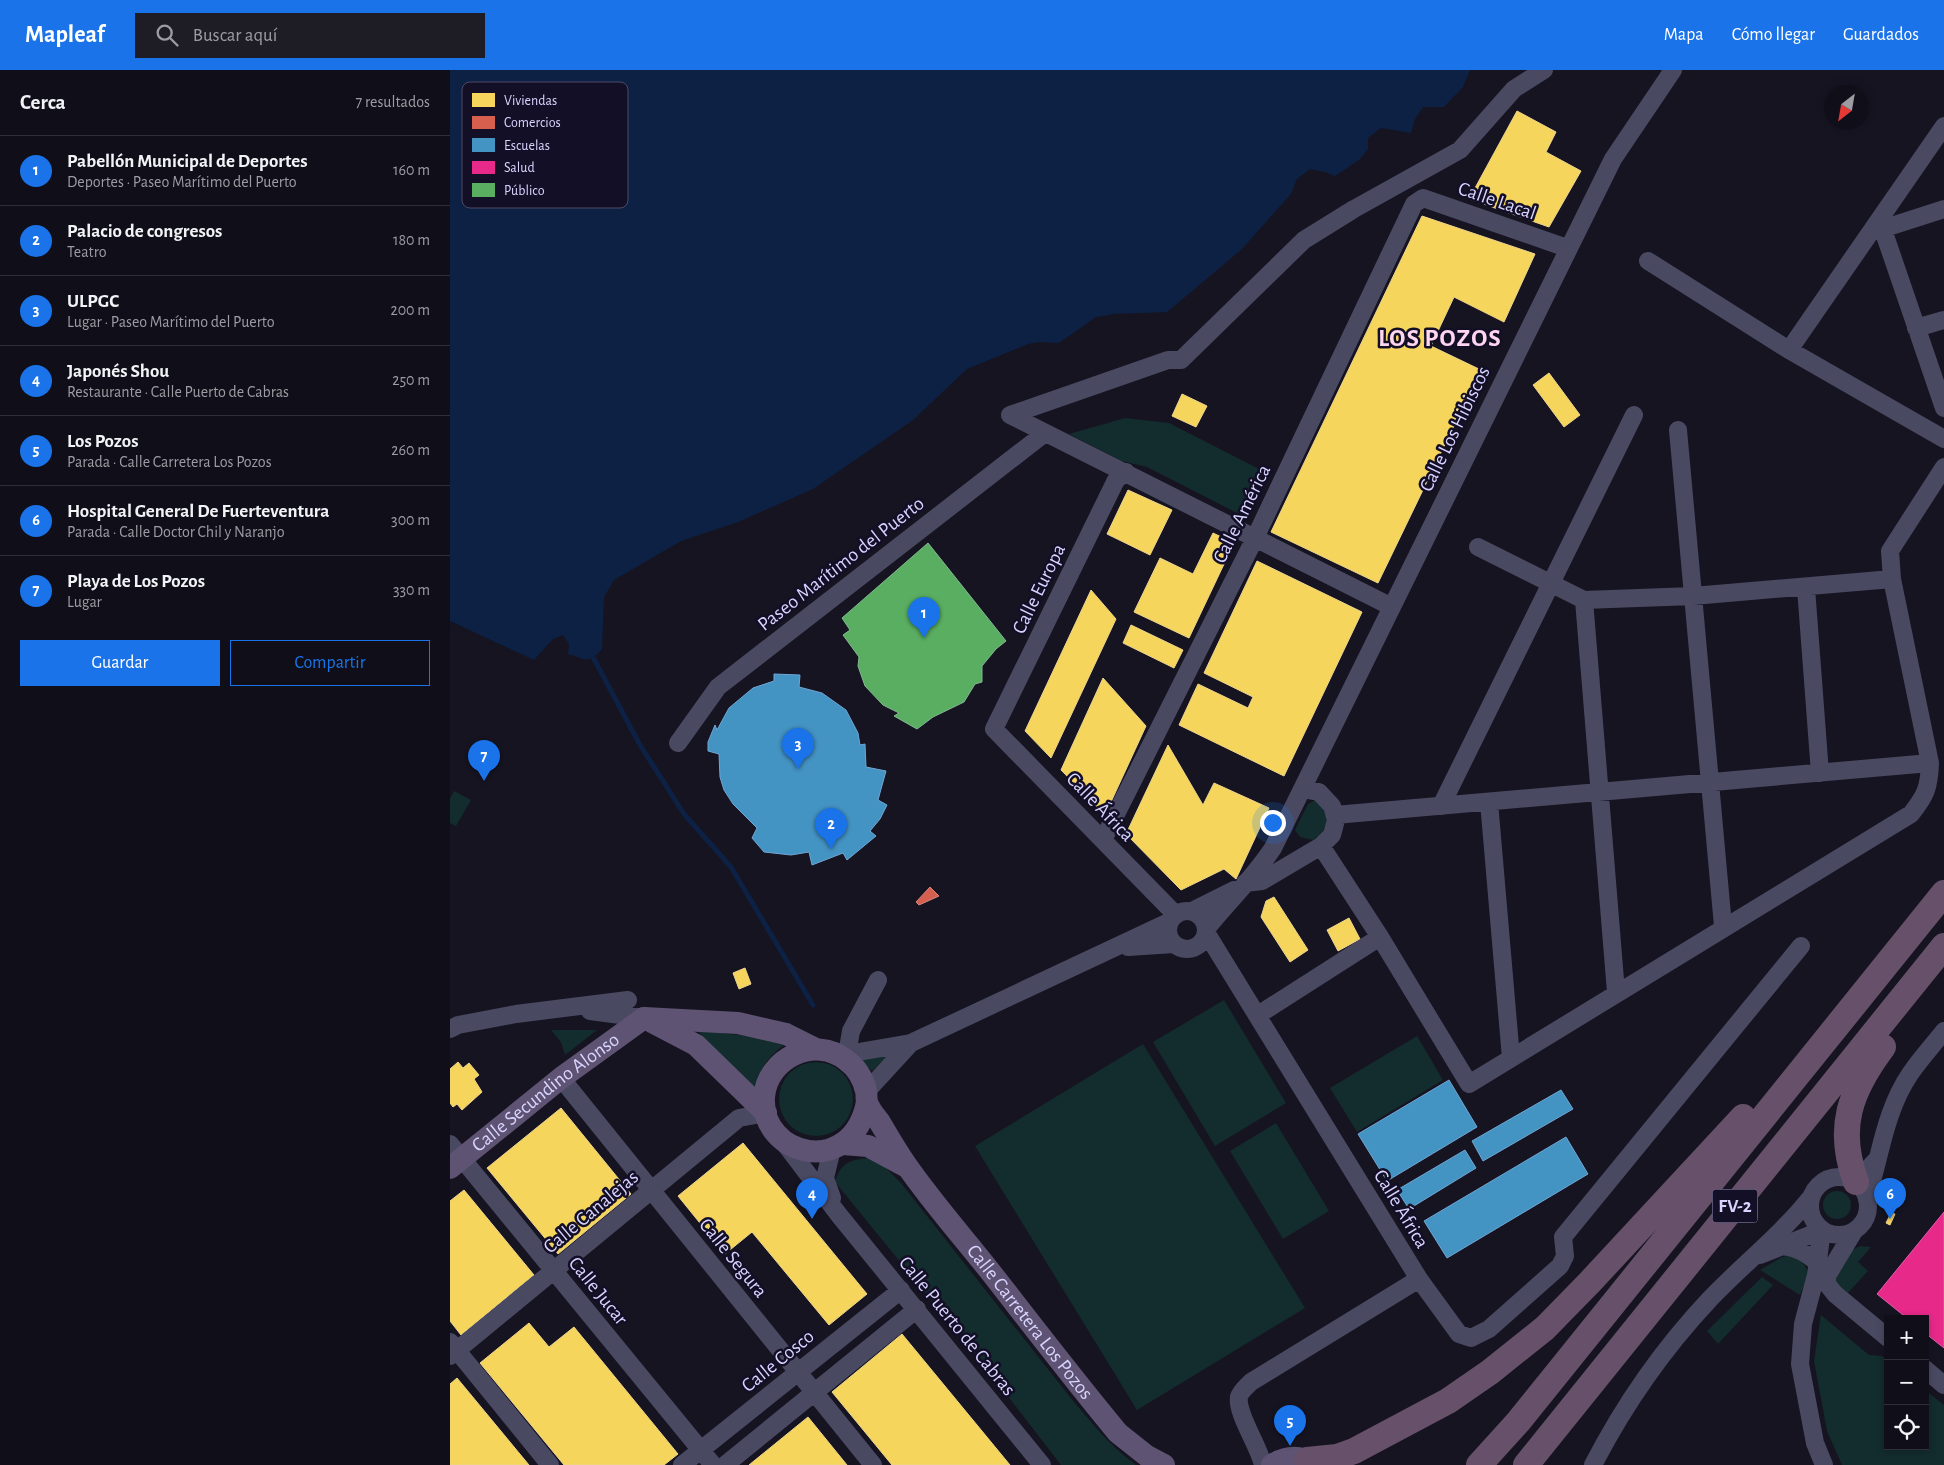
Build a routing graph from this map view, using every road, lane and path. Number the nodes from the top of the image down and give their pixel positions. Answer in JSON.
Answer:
{"nodes":[{"id":1,"x":1544,"y":70,"type":"edge"},
{"id":2,"x":1673,"y":70,"type":"edge"},
{"id":3,"x":1944,"y":126,"type":"edge"},
{"id":4,"x":1414,"y":204,"type":"joint"},
{"id":5,"x":1944,"y":210,"type":"edge"},
{"id":6,"x":1881,"y":225,"type":"junction"},
{"id":7,"x":1568,"y":248,"type":"junction"},
{"id":8,"x":1648,"y":261,"type":"dead end"},
{"id":9,"x":1944,"y":320,"type":"edge"},
{"id":10,"x":1916,"y":328,"type":"junction"},
{"id":11,"x":1789,"y":350,"type":"junction"},
{"id":12,"x":1944,"y":408,"type":"edge"},
{"id":13,"x":1634,"y":415,"type":"dead end"},
{"id":14,"x":1678,"y":430,"type":"dead end"},
{"id":15,"x":1045,"y":433,"type":"junction"},
{"id":16,"x":1944,"y":439,"type":"edge"},
{"id":17,"x":1944,"y":468,"type":"edge"},
{"id":18,"x":1126,"y":472,"type":"junction"},
{"id":19,"x":1255,"y":538,"type":"junction"},
{"id":20,"x":1478,"y":547,"type":"dead end"},
{"id":21,"x":1892,"y":579,"type":"junction"},
{"id":22,"x":1550,"y":583,"type":"junction"},
{"id":23,"x":1806,"y":588,"type":"junction"},
{"id":24,"x":1693,"y":596,"type":"junction"},
{"id":25,"x":1584,"y":600,"type":"junction"},
{"id":26,"x":1392,"y":607,"type":"junction"},
{"id":27,"x":994,"y":729,"type":"joint"},
{"id":28,"x":678,"y":743,"type":"dead end"},
{"id":29,"x":1319,"y":755,"type":"junction"},
{"id":30,"x":1930,"y":764,"type":"junction"},
{"id":31,"x":1820,"y":773,"type":"junction"},
{"id":32,"x":1710,"y":783,"type":"junction"},
{"id":33,"x":1302,"y":789,"type":"junction"},
{"id":34,"x":1600,"y":792,"type":"junction"},
{"id":35,"x":1327,"y":798,"type":"junction"},
{"id":36,"x":1489,"y":802,"type":"junction"},
{"id":37,"x":1441,"y":806,"type":"junction"},
{"id":38,"x":1335,"y":815,"type":"junction"},
{"id":39,"x":1103,"y":840,"type":"junction"},
{"id":40,"x":1322,"y":846,"type":"junction"},
{"id":41,"x":1243,"y":885,"type":"junction"},
{"id":42,"x":1944,"y":893,"type":"edge"},
{"id":43,"x":1179,"y":916,"type":"junction"},
{"id":44,"x":1723,"y":926,"type":"junction"},
{"id":45,"x":1203,"y":936,"type":"junction"},
{"id":46,"x":1380,"y":937,"type":"junction"},
{"id":47,"x":1174,"y":944,"type":"junction"},
{"id":48,"x":1801,"y":946,"type":"dead end"},
{"id":49,"x":1944,"y":946,"type":"edge"},
{"id":50,"x":1115,"y":948,"type":"junction"},
{"id":51,"x":1944,"y":960,"type":"edge"},
{"id":52,"x":878,"y":980,"type":"dead end"},
{"id":53,"x":1616,"y":992,"type":"junction"},
{"id":54,"x":628,"y":1000,"type":"dead end"},
{"id":55,"x":564,"y":1008,"type":"junction"},
{"id":56,"x":1258,"y":1015,"type":"junction"},
{"id":57,"x":644,"y":1018,"type":"junction"},
{"id":58,"x":1840,"y":1022,"type":"junction"},
{"id":59,"x":450,"y":1029,"type":"edge"},
{"id":60,"x":1944,"y":1031,"type":"edge"},
{"id":61,"x":911,"y":1043,"type":"junction"},
{"id":62,"x":832,"y":1052,"type":"junction"},
{"id":63,"x":1511,"y":1058,"type":"junction"},
{"id":64,"x":561,"y":1078,"type":"junction"},
{"id":65,"x":867,"y":1097,"type":"junction"},
{"id":66,"x":766,"y":1113,"type":"junction"},
{"id":67,"x":780,"y":1138,"type":"junction"},
{"id":68,"x":838,"y":1146,"type":"junction"},
{"id":69,"x":454,"y":1157,"type":"edge"},
{"id":70,"x":908,"y":1167,"type":"junction"},
{"id":71,"x":651,"y":1190,"type":"junction"},
{"id":72,"x":1862,"y":1191,"type":"junction"},
{"id":73,"x":1811,"y":1197,"type":"junction"},
{"id":74,"x":839,"y":1215,"type":"junction"},
{"id":75,"x":1822,"y":1230,"type":"junction"},
{"id":76,"x":1854,"y":1231,"type":"junction"},
{"id":77,"x":1780,"y":1246,"type":"junction"},
{"id":78,"x":1751,"y":1259,"type":"junction"},
{"id":79,"x":1823,"y":1267,"type":"junction"},
{"id":80,"x":554,"y":1270,"type":"junction"},
{"id":81,"x":1420,"y":1280,"type":"junction"},
{"id":82,"x":900,"y":1290,"type":"junction"},
{"id":83,"x":1835,"y":1294,"type":"junction"},
{"id":84,"x":917,"y":1309,"type":"junction"},
{"id":85,"x":1806,"y":1309,"type":"junction"},
{"id":86,"x":1884,"y":1335,"type":"edge"},
{"id":87,"x":452,"y":1349,"type":"edge"},
{"id":88,"x":798,"y":1372,"type":"junction"},
{"id":89,"x":1929,"y":1372,"type":"edge"},
{"id":90,"x":1944,"y":1385,"type":"edge"},
{"id":91,"x":814,"y":1392,"type":"junction"},
{"id":92,"x":700,"y":1450,"type":"junction"},
{"id":93,"x":1310,"y":1463,"type":"edge"},
{"id":94,"x":550,"y":1465,"type":"edge"},
{"id":95,"x":682,"y":1465,"type":"edge"},
{"id":96,"x":712,"y":1465,"type":"edge"},
{"id":97,"x":725,"y":1465,"type":"edge"},
{"id":98,"x":873,"y":1465,"type":"edge"},
{"id":99,"x":1042,"y":1465,"type":"edge"},
{"id":100,"x":1164,"y":1465,"type":"edge"},
{"id":101,"x":1263,"y":1465,"type":"edge"},
{"id":102,"x":1272,"y":1465,"type":"edge"},
{"id":103,"x":1479,"y":1465,"type":"edge"},
{"id":104,"x":1526,"y":1465,"type":"edge"},
{"id":105,"x":1593,"y":1465,"type":"edge"},
{"id":106,"x":1824,"y":1465,"type":"edge"}],
"edges":[{"from":1,"to":15,"type":"street"},
{"from":2,"to":7,"type":"street","name":"Calle Los Hibiscos"},
{"from":3,"to":6,"type":"street"},
{"from":4,"to":7,"type":"street","name":"Calle Lacal"},
{"from":4,"to":19,"type":"street","name":"Calle América"},
{"from":5,"to":6,"type":"street"},
{"from":6,"to":10,"type":"street"},
{"from":6,"to":11,"type":"street"},
{"from":7,"to":26,"type":"street","name":"Calle Los Hibiscos"},
{"from":8,"to":11,"type":"street"},
{"from":9,"to":10,"type":"street"},
{"from":10,"to":12,"type":"street"},
{"from":11,"to":16,"type":"street"},
{"from":13,"to":22,"type":"street"},
{"from":14,"to":24,"type":"street"},
{"from":15,"to":18,"type":"street"},
{"from":15,"to":28,"type":"street","name":"Paseo Marítimo del Puerto"},
{"from":17,"to":21,"type":"street"},
{"from":18,"to":19,"type":"street"},
{"from":18,"to":27,"type":"street","name":"Calle Europa"},
{"from":19,"to":26,"type":"street"},
{"from":19,"to":39,"type":"street","name":"Calle América"},
{"from":20,"to":22,"type":"street"},
{"from":21,"to":23,"type":"street"},
{"from":21,"to":30,"type":"street"},
{"from":22,"to":25,"type":"street"},
{"from":22,"to":37,"type":"street"},
{"from":23,"to":24,"type":"street"},
{"from":23,"to":31,"type":"street"},
{"from":24,"to":25,"type":"street"},
{"from":24,"to":32,"type":"street"},
{"from":25,"to":34,"type":"street"},
{"from":26,"to":29,"type":"street","name":"Calle Los Hibiscos"},
{"from":27,"to":39,"type":"street","name":"Calle África"},
{"from":29,"to":33,"type":"street","name":"Calle Los Hibiscos"},
{"from":29,"to":35,"type":"street"},
{"from":30,"to":31,"type":"street"},
{"from":30,"to":44,"type":"street"},
{"from":31,"to":32,"type":"street"},
{"from":32,"to":34,"type":"street"},
{"from":32,"to":44,"type":"street"},
{"from":33,"to":35,"type":"street"},
{"from":33,"to":41,"type":"street","name":"Calle Los Hibiscos"},
{"from":34,"to":36,"type":"street"},
{"from":34,"to":53,"type":"street"},
{"from":35,"to":38,"type":"street"},
{"from":36,"to":37,"type":"street"},
{"from":36,"to":63,"type":"street"},
{"from":37,"to":38,"type":"street"},
{"from":38,"to":40,"type":"street"},
{"from":39,"to":43,"type":"street","name":"Calle África"},
{"from":40,"to":41,"type":"street"},
{"from":40,"to":46,"type":"street"},
{"from":41,"to":43,"type":"street"},
{"from":41,"to":45,"type":"street"},
{"from":42,"to":58,"type":"highway","number":"FV-2"},
{"from":43,"to":45,"type":"street"},
{"from":43,"to":47,"type":"street"},
{"from":43,"to":50,"type":"street"},
{"from":44,"to":53,"type":"street"},
{"from":45,"to":47,"type":"street"},
{"from":45,"to":56,"type":"street","name":"Calle África"},
{"from":46,"to":56,"type":"street"},
{"from":46,"to":63,"type":"street"},
{"from":47,"to":50,"type":"street"},
{"from":48,"to":81,"type":"street","name":"Calle África"},
{"from":49,"to":104,"type":"highway","number":"FV-2"},
{"from":50,"to":61,"type":"street"},
{"from":51,"to":72,"type":"highway"},
{"from":52,"to":62,"type":"street"},
{"from":53,"to":63,"type":"street"},
{"from":54,"to":55,"type":"street"},
{"from":55,"to":57,"type":"street"},
{"from":55,"to":59,"type":"street"},
{"from":56,"to":81,"type":"street","name":"Calle África"},
{"from":57,"to":62,"type":"main road"},
{"from":57,"to":64,"type":"main road","name":"Calle Secundino Alonso"},
{"from":57,"to":66,"type":"main road"},
{"from":58,"to":93,"type":"highway"},
{"from":58,"to":103,"type":"highway","number":"FV-2"},
{"from":60,"to":72,"type":"street"},
{"from":61,"to":62,"type":"street"},
{"from":61,"to":65,"type":"street"},
{"from":62,"to":65,"type":"main road"},
{"from":62,"to":66,"type":"main road"},
{"from":64,"to":69,"type":"main road","name":"Calle Secundino Alonso"},
{"from":64,"to":71,"type":"street","name":"Calle Segura"},
{"from":65,"to":68,"type":"main road"},
{"from":65,"to":70,"type":"main road","name":"Calle Carretera Los Pozos"},
{"from":66,"to":67,"type":"main road"},
{"from":66,"to":71,"type":"street","name":"Calle Canalejas"},
{"from":67,"to":68,"type":"main road"},
{"from":67,"to":74,"type":"street","name":"Calle Puerto de Cabras"},
{"from":68,"to":70,"type":"main road"},
{"from":68,"to":74,"type":"street","name":"Calle Puerto de Cabras"},
{"from":69,"to":80,"type":"street","name":"Calle Jucar"},
{"from":70,"to":100,"type":"main road","name":"Calle Carretera Los Pozos"},
{"from":71,"to":80,"type":"street","name":"Calle Canalejas"},
{"from":71,"to":88,"type":"street","name":"Calle Segura"},
{"from":72,"to":73,"type":"street"},
{"from":72,"to":76,"type":"street"},
{"from":73,"to":75,"type":"street"},
{"from":73,"to":78,"type":"street"},
{"from":74,"to":82,"type":"street","name":"Calle Puerto de Cabras"},
{"from":75,"to":76,"type":"street"},
{"from":75,"to":77,"type":"street"},
{"from":75,"to":79,"type":"street"},
{"from":76,"to":79,"type":"street"},
{"from":77,"to":78,"type":"street"},
{"from":77,"to":79,"type":"street"},
{"from":78,"to":105,"type":"street"},
{"from":79,"to":83,"type":"street"},
{"from":79,"to":85,"type":"street"},
{"from":80,"to":87,"type":"street","name":"Calle Canalejas"},
{"from":80,"to":92,"type":"street","name":"Calle Jucar"},
{"from":81,"to":101,"type":"street"},
{"from":82,"to":84,"type":"street","name":"Calle Puerto de Cabras"},
{"from":82,"to":88,"type":"street","name":"Calle Cosco"},
{"from":83,"to":85,"type":"street"},
{"from":83,"to":86,"type":"street"},
{"from":84,"to":91,"type":"street"},
{"from":84,"to":99,"type":"street","name":"Calle Puerto de Cabras"},
{"from":85,"to":106,"type":"street"},
{"from":87,"to":94,"type":"street"},
{"from":88,"to":91,"type":"street","name":"Calle Segura"},
{"from":88,"to":92,"type":"street","name":"Calle Cosco"},
{"from":89,"to":90,"type":"street"},
{"from":91,"to":97,"type":"street"},
{"from":91,"to":98,"type":"street","name":"Calle Segura"},
{"from":92,"to":95,"type":"street","name":"Calle Cosco"},
{"from":92,"to":96,"type":"street","name":"Calle Jucar"},
{"from":93,"to":102,"type":"main road"}]}
